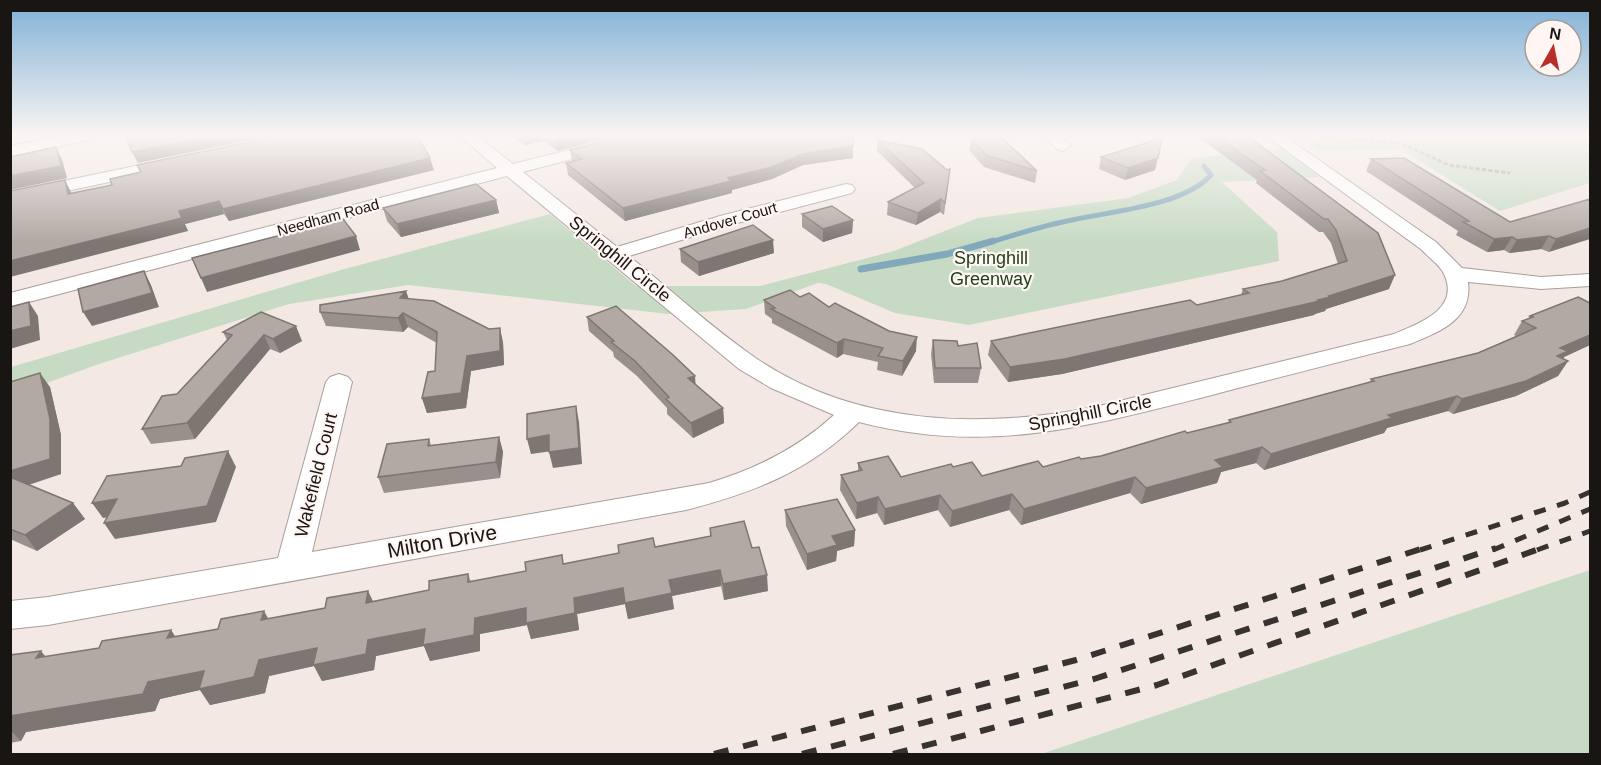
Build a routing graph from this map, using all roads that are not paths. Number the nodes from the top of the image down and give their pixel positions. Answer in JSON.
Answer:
{"nodes":[{"id":1,"x":139,"y":171,"type":"edge"},
{"id":2,"x":506,"y":171,"type":"edge"},
{"id":3,"x":510,"y":171,"type":"edge"},
{"id":4,"x":1323,"y":171,"type":"edge"},
{"id":5,"x":846,"y":189,"type":"dead end"},
{"id":6,"x":10,"y":198,"type":"edge"},
{"id":7,"x":615,"y":254,"type":"junction"},
{"id":8,"x":1455,"y":274,"type":"junction"},
{"id":9,"x":1590,"y":280,"type":"edge"},
{"id":10,"x":10,"y":300,"type":"edge"},
{"id":11,"x":339,"y":382,"type":"dead end"},
{"id":12,"x":852,"y":413,"type":"junction"},
{"id":13,"x":292,"y":568,"type":"junction"},
{"id":14,"x":10,"y":615,"type":"edge"}],
"edges":[{"from":1,"to":6,"type":"street"},
{"from":2,"to":10,"type":"street","name":"Needham Road"},
{"from":3,"to":7,"type":"street","name":"Springhill Circle"},
{"from":4,"to":8,"type":"street"},
{"from":5,"to":7,"type":"street","name":"Andover Court"},
{"from":7,"to":12,"type":"street","name":"Springhill Circle"},
{"from":8,"to":9,"type":"street"},
{"from":8,"to":12,"type":"street","name":"Springhill Circle"},
{"from":11,"to":13,"type":"street","name":"Wakefield Court"},
{"from":12,"to":13,"type":"street","name":"Milton Drive"},
{"from":13,"to":14,"type":"street","name":"Milton Drive"}]}
